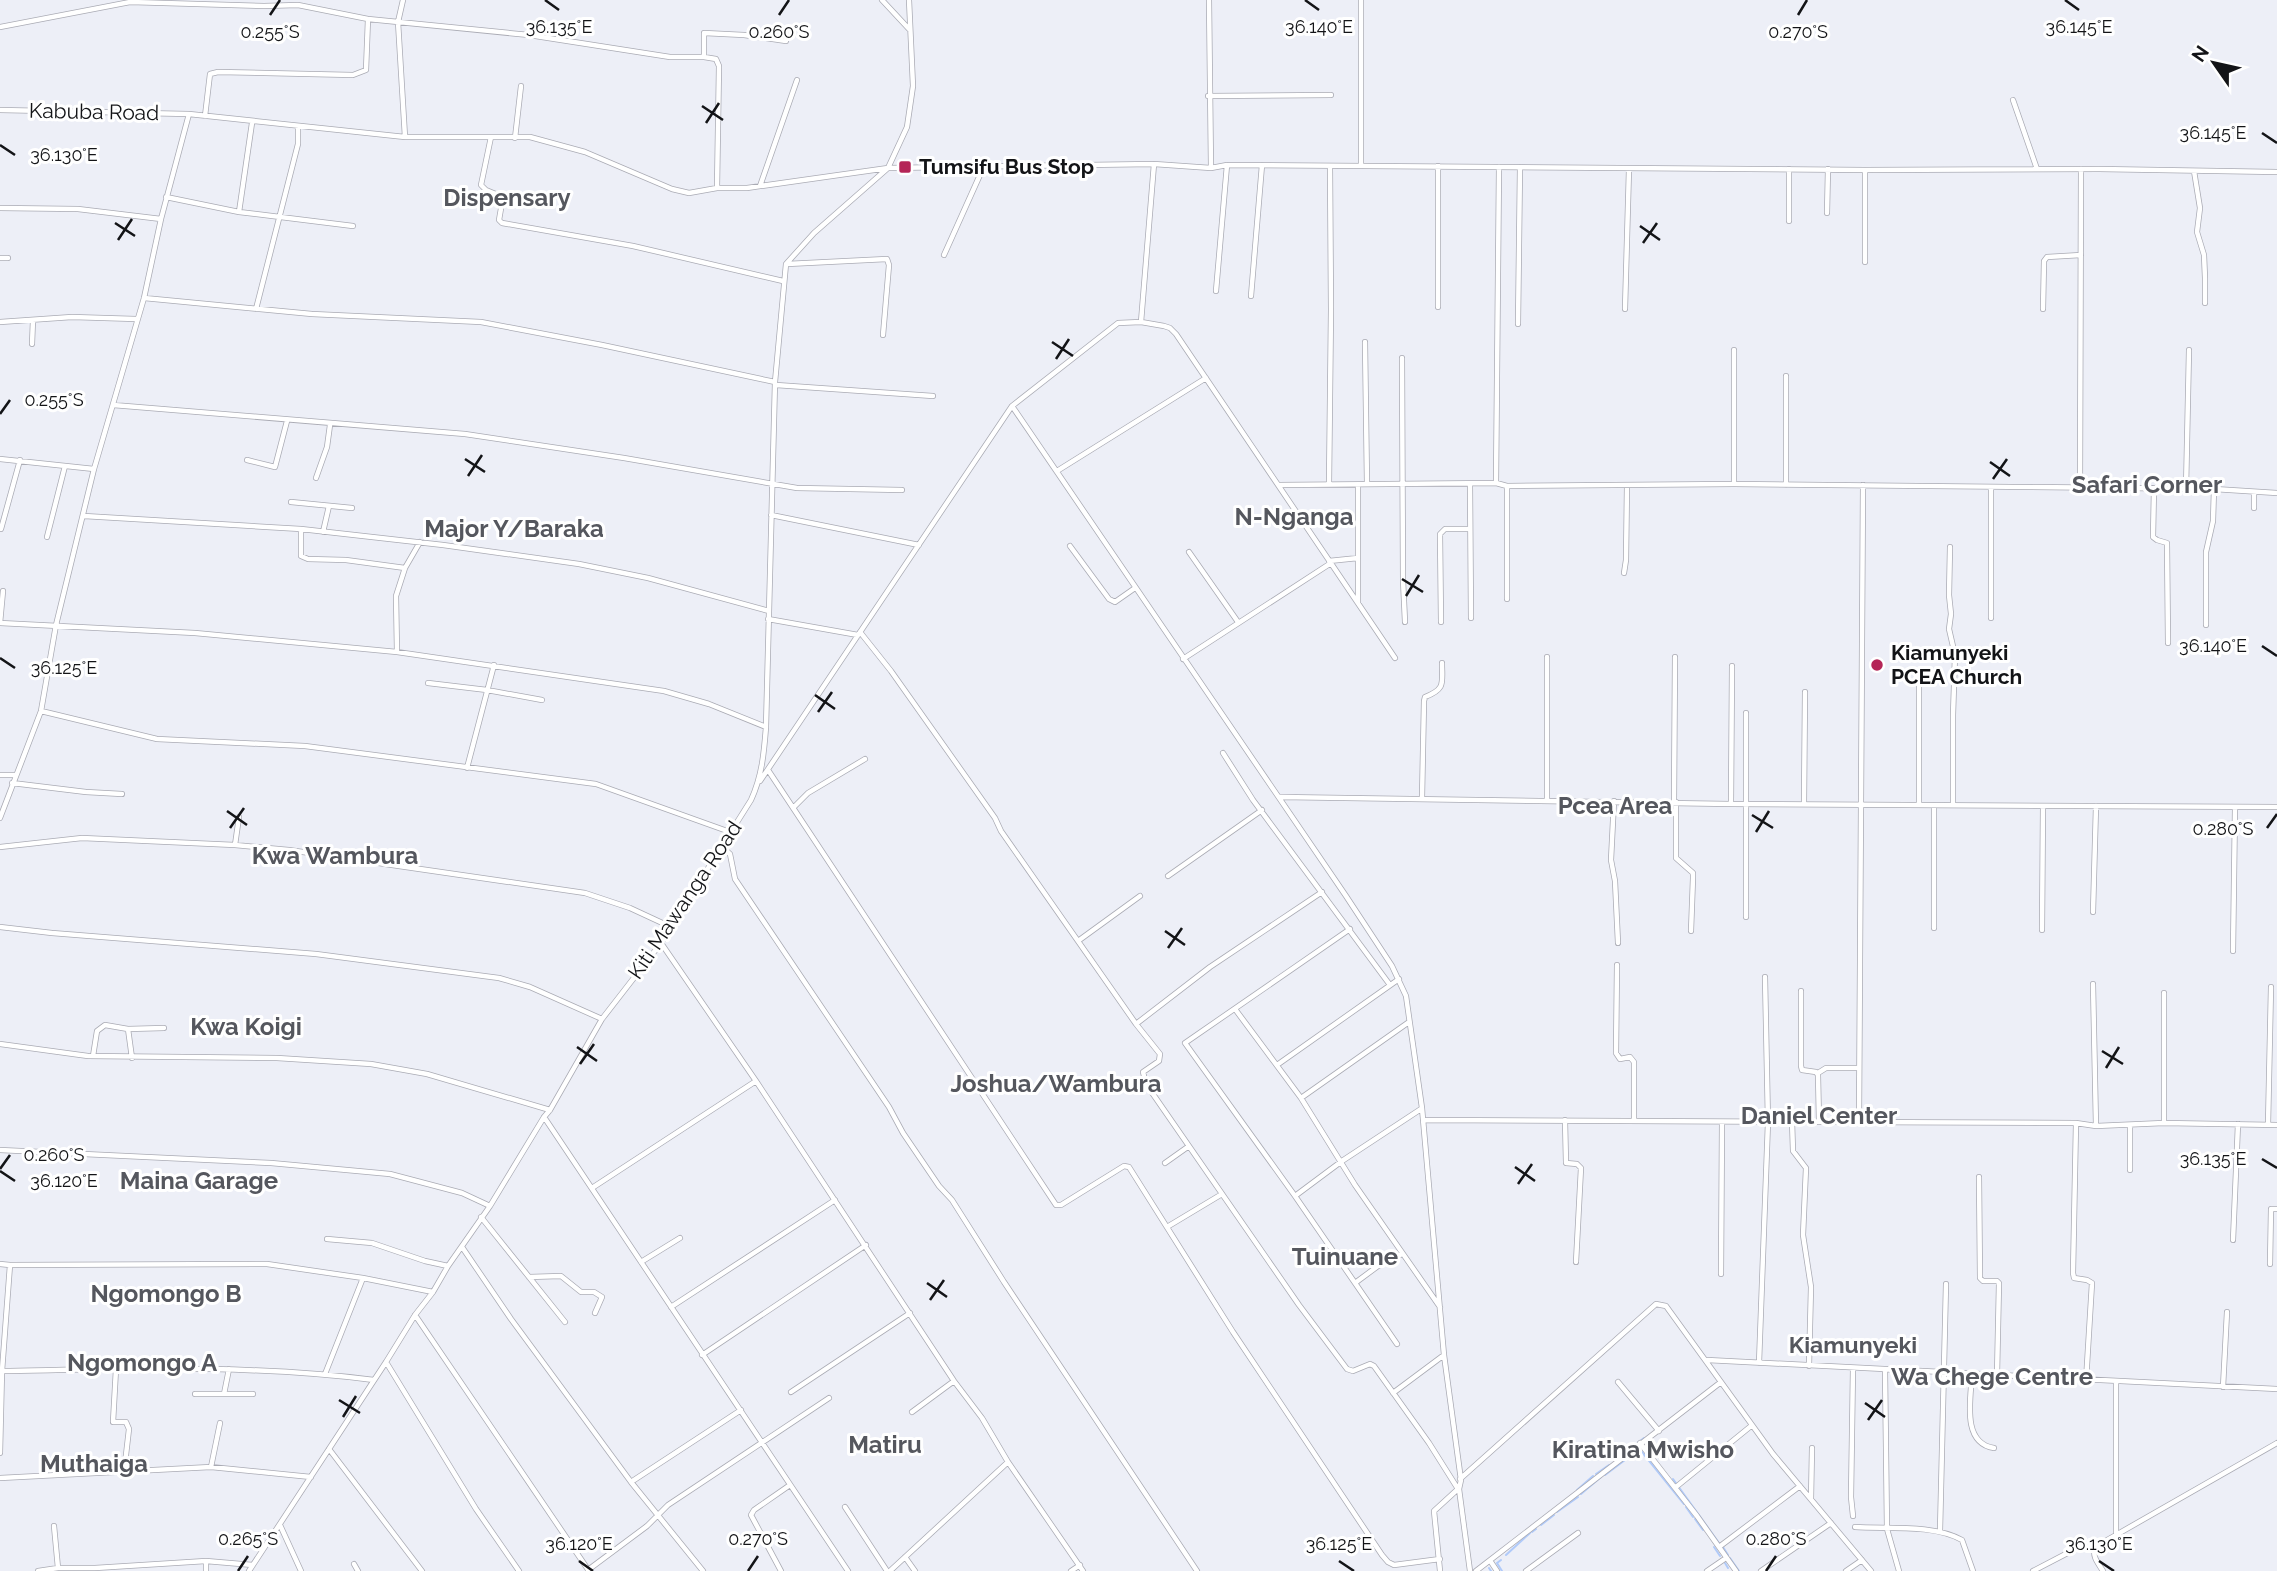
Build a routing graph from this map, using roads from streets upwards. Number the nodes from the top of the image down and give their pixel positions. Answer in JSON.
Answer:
{"nodes":[{"id":1,"x":402,"y":0,"type":"edge"},
{"id":2,"x":882,"y":0,"type":"edge"},
{"id":3,"x":909,"y":0,"type":"edge"},
{"id":4,"x":1209,"y":0,"type":"edge"},
{"id":5,"x":1361,"y":0,"type":"edge"},
{"id":6,"x":368,"y":19,"type":"junction"},
{"id":7,"x":398,"y":22,"type":"junction"},
{"id":8,"x":0,"y":27,"type":"edge"},
{"id":9,"x":909,"y":29,"type":"junction"},
{"id":10,"x":786,"y":41,"type":"dead end"},
{"id":11,"x":704,"y":57,"type":"junction"},
{"id":12,"x":797,"y":80,"type":"dead end"},
{"id":13,"x":521,"y":86,"type":"dead end"},
{"id":14,"x":1331,"y":95,"type":"dead end"},
{"id":15,"x":1208,"y":96,"type":"junction"},
{"id":16,"x":2013,"y":100,"type":"dead end"},
{"id":17,"x":0,"y":110,"type":"edge"},
{"id":18,"x":189,"y":114,"type":"junction"},
{"id":19,"x":205,"y":116,"type":"junction"},
{"id":20,"x":252,"y":122,"type":"junction"},
{"id":21,"x":298,"y":127,"type":"junction"},
{"id":22,"x":405,"y":136,"type":"junction"},
{"id":23,"x":491,"y":137,"type":"junction"},
{"id":24,"x":515,"y":138,"type":"junction"},
{"id":25,"x":1154,"y":164,"type":"junction"},
{"id":26,"x":1227,"y":165,"type":"junction"},
{"id":27,"x":1262,"y":165,"type":"junction"},
{"id":28,"x":984,"y":166,"type":"junction"},
{"id":29,"x":1330,"y":166,"type":"junction"},
{"id":30,"x":1362,"y":166,"type":"junction"},
{"id":31,"x":1438,"y":166,"type":"junction"},
{"id":32,"x":1499,"y":167,"type":"junction"},
{"id":33,"x":1520,"y":167,"type":"junction"},
{"id":34,"x":888,"y":168,"type":"junction"},
{"id":35,"x":1211,"y":168,"type":"junction"},
{"id":36,"x":1629,"y":169,"type":"junction"},
{"id":37,"x":1789,"y":169,"type":"junction"},
{"id":38,"x":1828,"y":169,"type":"junction"},
{"id":39,"x":2037,"y":169,"type":"junction"},
{"id":40,"x":2081,"y":169,"type":"junction"},
{"id":41,"x":1865,"y":170,"type":"junction"},
{"id":42,"x":2194,"y":171,"type":"junction"},
{"id":43,"x":2277,"y":172,"type":"edge"},
{"id":44,"x":760,"y":186,"type":"junction"},
{"id":45,"x":717,"y":188,"type":"junction"},
{"id":46,"x":166,"y":197,"type":"junction"},
{"id":47,"x":0,"y":208,"type":"edge"},
{"id":48,"x":239,"y":212,"type":"junction"},
{"id":49,"x":1827,"y":213,"type":"dead end"},
{"id":50,"x":279,"y":216,"type":"junction"},
{"id":51,"x":161,"y":219,"type":"junction"},
{"id":52,"x":1789,"y":220,"type":"dead end"},
{"id":53,"x":353,"y":226,"type":"dead end"},
{"id":54,"x":944,"y":255,"type":"dead end"},
{"id":55,"x":2081,"y":255,"type":"junction"},
{"id":56,"x":0,"y":258,"type":"edge"},
{"id":57,"x":8,"y":258,"type":"dead end"},
{"id":58,"x":1865,"y":262,"type":"dead end"},
{"id":59,"x":786,"y":264,"type":"junction"},
{"id":60,"x":783,"y":281,"type":"junction"},
{"id":61,"x":1216,"y":291,"type":"dead end"},
{"id":62,"x":1251,"y":296,"type":"dead end"},
{"id":63,"x":144,"y":298,"type":"junction"},
{"id":64,"x":2205,"y":303,"type":"dead end"},
{"id":65,"x":1438,"y":307,"type":"dead end"},
{"id":66,"x":256,"y":309,"type":"junction"},
{"id":67,"x":1625,"y":309,"type":"dead end"},
{"id":68,"x":2043,"y":309,"type":"dead end"},
{"id":69,"x":136,"y":319,"type":"junction"},
{"id":70,"x":33,"y":320,"type":"junction"},
{"id":71,"x":0,"y":322,"type":"edge"},
{"id":72,"x":1141,"y":322,"type":"junction"},
{"id":73,"x":1518,"y":324,"type":"dead end"},
{"id":74,"x":883,"y":335,"type":"dead end"},
{"id":75,"x":1365,"y":342,"type":"dead end"},
{"id":76,"x":32,"y":344,"type":"dead end"},
{"id":77,"x":1734,"y":350,"type":"dead end"},
{"id":78,"x":2189,"y":350,"type":"dead end"},
{"id":79,"x":1402,"y":358,"type":"dead end"},
{"id":80,"x":1786,"y":376,"type":"dead end"},
{"id":81,"x":1206,"y":378,"type":"junction"},
{"id":82,"x":775,"y":384,"type":"junction"},
{"id":83,"x":933,"y":396,"type":"dead end"},
{"id":84,"x":113,"y":405,"type":"junction"},
{"id":85,"x":1012,"y":406,"type":"junction"},
{"id":86,"x":287,"y":421,"type":"junction"},
{"id":87,"x":329,"y":424,"type":"junction"},
{"id":88,"x":0,"y":459,"type":"edge"},
{"id":89,"x":20,"y":460,"type":"junction"},
{"id":90,"x":247,"y":460,"type":"dead end"},
{"id":91,"x":65,"y":466,"type":"junction"},
{"id":92,"x":94,"y":469,"type":"junction"},
{"id":93,"x":1057,"y":471,"type":"junction"},
{"id":94,"x":316,"y":478,"type":"dead end"},
{"id":95,"x":1496,"y":483,"type":"junction"},
{"id":96,"x":1329,"y":484,"type":"junction"},
{"id":97,"x":1367,"y":484,"type":"junction"},
{"id":98,"x":1470,"y":484,"type":"junction"},
{"id":99,"x":1734,"y":484,"type":"junction"},
{"id":100,"x":772,"y":485,"type":"junction"},
{"id":101,"x":1279,"y":485,"type":"junction"},
{"id":102,"x":1358,"y":485,"type":"junction"},
{"id":103,"x":1403,"y":485,"type":"junction"},
{"id":104,"x":1627,"y":485,"type":"junction"},
{"id":105,"x":1786,"y":485,"type":"junction"},
{"id":106,"x":1863,"y":485,"type":"junction"},
{"id":107,"x":1507,"y":486,"type":"junction"},
{"id":108,"x":1991,"y":487,"type":"junction"},
{"id":109,"x":2080,"y":488,"type":"junction"},
{"id":110,"x":2154,"y":488,"type":"junction"},
{"id":111,"x":2186,"y":489,"type":"junction"},
{"id":112,"x":2214,"y":489,"type":"junction"},
{"id":113,"x":902,"y":490,"type":"dead end"},
{"id":114,"x":2254,"y":492,"type":"junction"},
{"id":115,"x":2277,"y":493,"type":"edge"},
{"id":116,"x":291,"y":502,"type":"dead end"},
{"id":117,"x":329,"y":506,"type":"junction"},
{"id":118,"x":2254,"y":508,"type":"dead end"},
{"id":119,"x":352,"y":509,"type":"dead end"},
{"id":120,"x":771,"y":515,"type":"junction"},
{"id":121,"x":84,"y":516,"type":"junction"},
{"id":122,"x":1,"y":529,"type":"edge"},
{"id":123,"x":301,"y":529,"type":"junction"},
{"id":124,"x":1470,"y":529,"type":"junction"},
{"id":125,"x":323,"y":532,"type":"junction"},
{"id":126,"x":47,"y":537,"type":"dead end"},
{"id":127,"x":420,"y":542,"type":"junction"},
{"id":128,"x":919,"y":545,"type":"junction"},
{"id":129,"x":1070,"y":546,"type":"dead end"},
{"id":130,"x":1950,"y":547,"type":"dead end"},
{"id":131,"x":1189,"y":552,"type":"dead end"},
{"id":132,"x":1358,"y":558,"type":"junction"},
{"id":133,"x":1330,"y":562,"type":"junction"},
{"id":134,"x":405,"y":568,"type":"junction"},
{"id":135,"x":1623,"y":573,"type":"dead end"},
{"id":136,"x":1135,"y":588,"type":"junction"},
{"id":137,"x":3,"y":591,"type":"dead end"},
{"id":138,"x":1507,"y":600,"type":"dead end"},
{"id":139,"x":1358,"y":604,"type":"junction"},
{"id":140,"x":769,"y":611,"type":"junction"},
{"id":141,"x":1471,"y":618,"type":"dead end"},
{"id":142,"x":1991,"y":618,"type":"dead end"},
{"id":143,"x":768,"y":619,"type":"junction"},
{"id":144,"x":1238,"y":622,"type":"junction"},
{"id":145,"x":1405,"y":622,"type":"dead end"},
{"id":146,"x":1441,"y":622,"type":"dead end"},
{"id":147,"x":0,"y":623,"type":"edge"},
{"id":148,"x":56,"y":625,"type":"junction"},
{"id":149,"x":2206,"y":625,"type":"dead end"},
{"id":150,"x":859,"y":634,"type":"junction"},
{"id":151,"x":2168,"y":643,"type":"dead end"},
{"id":152,"x":397,"y":652,"type":"junction"},
{"id":153,"x":1546,"y":657,"type":"dead end"},
{"id":154,"x":1675,"y":657,"type":"dead end"},
{"id":155,"x":1395,"y":658,"type":"dead end"},
{"id":156,"x":1183,"y":659,"type":"junction"},
{"id":157,"x":1441,"y":663,"type":"dead end"},
{"id":158,"x":494,"y":665,"type":"junction"},
{"id":159,"x":1732,"y":666,"type":"dead end"},
{"id":160,"x":1919,"y":679,"type":"dead end"},
{"id":161,"x":428,"y":683,"type":"dead end"},
{"id":162,"x":487,"y":690,"type":"junction"},
{"id":163,"x":1805,"y":692,"type":"dead end"},
{"id":164,"x":542,"y":700,"type":"dead end"},
{"id":165,"x":41,"y":711,"type":"junction"},
{"id":166,"x":1746,"y":713,"type":"dead end"},
{"id":167,"x":766,"y":727,"type":"junction"},
{"id":168,"x":1223,"y":754,"type":"dead end"},
{"id":169,"x":865,"y":760,"type":"dead end"},
{"id":170,"x":467,"y":768,"type":"junction"},
{"id":171,"x":768,"y":770,"type":"junction"},
{"id":172,"x":0,"y":775,"type":"edge"},
{"id":173,"x":15,"y":775,"type":"junction"},
{"id":174,"x":12,"y":783,"type":"junction"},
{"id":175,"x":758,"y":783,"type":"junction"},
{"id":176,"x":122,"y":794,"type":"dead end"},
{"id":177,"x":1279,"y":797,"type":"junction"},
{"id":178,"x":1422,"y":798,"type":"junction"},
{"id":179,"x":1546,"y":801,"type":"junction"},
{"id":180,"x":1615,"y":801,"type":"junction"},
{"id":181,"x":1675,"y":802,"type":"junction"},
{"id":182,"x":1746,"y":803,"type":"junction"},
{"id":183,"x":1804,"y":803,"type":"junction"},
{"id":184,"x":1731,"y":804,"type":"junction"},
{"id":185,"x":1861,"y":804,"type":"junction"},
{"id":186,"x":1919,"y":804,"type":"junction"},
{"id":187,"x":1953,"y":804,"type":"junction"},
{"id":188,"x":1934,"y":805,"type":"junction"},
{"id":189,"x":2043,"y":806,"type":"junction"},
{"id":190,"x":2096,"y":806,"type":"junction"},
{"id":191,"x":2277,"y":807,"type":"edge"},
{"id":192,"x":793,"y":808,"type":"junction"},
{"id":193,"x":2235,"y":808,"type":"junction"},
{"id":194,"x":1262,"y":810,"type":"junction"},
{"id":195,"x":239,"y":817,"type":"dead end"},
{"id":196,"x":0,"y":818,"type":"edge"},
{"id":197,"x":730,"y":832,"type":"junction"},
{"id":198,"x":235,"y":845,"type":"junction"},
{"id":199,"x":0,"y":847,"type":"edge"},
{"id":200,"x":722,"y":847,"type":"junction"},
{"id":201,"x":1168,"y":876,"type":"dead end"},
{"id":202,"x":1322,"y":892,"type":"junction"},
{"id":203,"x":1140,"y":896,"type":"dead end"},
{"id":204,"x":2092,"y":912,"type":"dead end"},
{"id":205,"x":1746,"y":917,"type":"dead end"},
{"id":206,"x":0,"y":926,"type":"edge"},
{"id":207,"x":671,"y":927,"type":"junction"},
{"id":208,"x":1934,"y":928,"type":"dead end"},
{"id":209,"x":1350,"y":929,"type":"junction"},
{"id":210,"x":1691,"y":930,"type":"dead end"},
{"id":211,"x":2042,"y":930,"type":"dead end"},
{"id":212,"x":1078,"y":941,"type":"junction"},
{"id":213,"x":661,"y":943,"type":"junction"},
{"id":214,"x":1618,"y":943,"type":"dead end"},
{"id":215,"x":2233,"y":951,"type":"dead end"},
{"id":216,"x":1618,"y":965,"type":"dead end"},
{"id":217,"x":1765,"y":976,"type":"dead end"},
{"id":218,"x":1399,"y":979,"type":"junction"},
{"id":219,"x":2094,"y":984,"type":"dead end"},
{"id":220,"x":1390,"y":985,"type":"junction"},
{"id":221,"x":2271,"y":987,"type":"dead end"},
{"id":222,"x":1801,"y":991,"type":"dead end"},
{"id":223,"x":2164,"y":993,"type":"dead end"},
{"id":224,"x":1235,"y":1009,"type":"junction"},
{"id":225,"x":602,"y":1019,"type":"junction"},
{"id":226,"x":1409,"y":1021,"type":"junction"},
{"id":227,"x":1136,"y":1024,"type":"junction"},
{"id":228,"x":164,"y":1028,"type":"dead end"},
{"id":229,"x":128,"y":1029,"type":"junction"},
{"id":230,"x":0,"y":1044,"type":"edge"},
{"id":231,"x":93,"y":1056,"type":"junction"},
{"id":232,"x":132,"y":1058,"type":"junction"},
{"id":233,"x":1277,"y":1065,"type":"junction"},
{"id":234,"x":1859,"y":1068,"type":"junction"},
{"id":235,"x":1818,"y":1073,"type":"junction"},
{"id":236,"x":756,"y":1081,"type":"junction"},
{"id":237,"x":1301,"y":1098,"type":"junction"},
{"id":238,"x":1422,"y":1108,"type":"junction"},
{"id":239,"x":550,"y":1110,"type":"junction"},
{"id":240,"x":544,"y":1117,"type":"junction"},
{"id":241,"x":1423,"y":1120,"type":"junction"},
{"id":242,"x":1564,"y":1120,"type":"junction"},
{"id":243,"x":1634,"y":1120,"type":"junction"},
{"id":244,"x":1792,"y":1121,"type":"junction"},
{"id":245,"x":1819,"y":1121,"type":"junction"},
{"id":246,"x":1859,"y":1121,"type":"junction"},
{"id":247,"x":1722,"y":1122,"type":"junction"},
{"id":248,"x":1768,"y":1122,"type":"junction"},
{"id":249,"x":2076,"y":1123,"type":"junction"},
{"id":250,"x":2164,"y":1123,"type":"junction"},
{"id":251,"x":2238,"y":1124,"type":"junction"},
{"id":252,"x":2130,"y":1125,"type":"junction"},
{"id":253,"x":2267,"y":1125,"type":"junction"},
{"id":254,"x":2277,"y":1125,"type":"edge"},
{"id":255,"x":2096,"y":1126,"type":"junction"},
{"id":256,"x":1189,"y":1146,"type":"junction"},
{"id":257,"x":0,"y":1150,"type":"edge"},
{"id":258,"x":1342,"y":1161,"type":"junction"},
{"id":259,"x":1165,"y":1163,"type":"dead end"},
{"id":260,"x":2130,"y":1170,"type":"dead end"},
{"id":261,"x":1979,"y":1177,"type":"dead end"},
{"id":262,"x":592,"y":1188,"type":"junction"},
{"id":263,"x":1222,"y":1194,"type":"junction"},
{"id":264,"x":1295,"y":1196,"type":"junction"},
{"id":265,"x":835,"y":1200,"type":"junction"},
{"id":266,"x":489,"y":1206,"type":"junction"},
{"id":267,"x":2277,"y":1209,"type":"edge"},
{"id":268,"x":481,"y":1217,"type":"junction"},
{"id":269,"x":1167,"y":1227,"type":"junction"},
{"id":270,"x":680,"y":1238,"type":"dead end"},
{"id":271,"x":327,"y":1239,"type":"dead end"},
{"id":272,"x":2233,"y":1240,"type":"dead end"},
{"id":273,"x":866,"y":1245,"type":"junction"},
{"id":274,"x":462,"y":1247,"type":"junction"},
{"id":275,"x":1402,"y":1254,"type":"junction"},
{"id":276,"x":641,"y":1262,"type":"junction"},
{"id":277,"x":1576,"y":1262,"type":"dead end"},
{"id":278,"x":0,"y":1264,"type":"edge"},
{"id":279,"x":2270,"y":1264,"type":"dead end"},
{"id":280,"x":10,"y":1265,"type":"junction"},
{"id":281,"x":448,"y":1266,"type":"junction"},
{"id":282,"x":1721,"y":1274,"type":"dead end"},
{"id":283,"x":529,"y":1277,"type":"junction"},
{"id":284,"x":363,"y":1278,"type":"junction"},
{"id":285,"x":1355,"y":1283,"type":"junction"},
{"id":286,"x":1945,"y":1284,"type":"dead end"},
{"id":287,"x":433,"y":1292,"type":"junction"},
{"id":288,"x":671,"y":1307,"type":"junction"},
{"id":289,"x":1441,"y":1308,"type":"junction"},
{"id":290,"x":910,"y":1312,"type":"junction"},
{"id":291,"x":2227,"y":1312,"type":"dead end"},
{"id":292,"x":596,"y":1313,"type":"dead end"},
{"id":293,"x":415,"y":1315,"type":"junction"},
{"id":294,"x":565,"y":1322,"type":"dead end"},
{"id":295,"x":1398,"y":1344,"type":"dead end"},
{"id":296,"x":702,"y":1355,"type":"junction"},
{"id":297,"x":1444,"y":1355,"type":"junction"},
{"id":298,"x":1707,"y":1360,"type":"junction"},
{"id":299,"x":386,"y":1363,"type":"junction"},
{"id":300,"x":1759,"y":1363,"type":"junction"},
{"id":301,"x":1809,"y":1366,"type":"junction"},
{"id":302,"x":1853,"y":1368,"type":"junction"},
{"id":303,"x":116,"y":1369,"type":"junction"},
{"id":304,"x":229,"y":1369,"type":"junction"},
{"id":305,"x":1885,"y":1370,"type":"junction"},
{"id":306,"x":1,"y":1371,"type":"edge"},
{"id":307,"x":1942,"y":1372,"type":"junction"},
{"id":308,"x":325,"y":1374,"type":"junction"},
{"id":309,"x":1972,"y":1374,"type":"junction"},
{"id":310,"x":1997,"y":1375,"type":"junction"},
{"id":311,"x":374,"y":1380,"type":"junction"},
{"id":312,"x":954,"y":1381,"type":"junction"},
{"id":313,"x":2086,"y":1381,"type":"junction"},
{"id":314,"x":2116,"y":1381,"type":"junction"},
{"id":315,"x":1618,"y":1382,"type":"dead end"},
{"id":316,"x":1721,"y":1382,"type":"junction"},
{"id":317,"x":2223,"y":1387,"type":"junction"},
{"id":318,"x":2277,"y":1389,"type":"edge"},
{"id":319,"x":791,"y":1392,"type":"dead end"},
{"id":320,"x":1393,"y":1393,"type":"junction"},
{"id":321,"x":195,"y":1394,"type":"dead end"},
{"id":322,"x":224,"y":1394,"type":"junction"},
{"id":323,"x":253,"y":1394,"type":"dead end"},
{"id":324,"x":829,"y":1398,"type":"dead end"},
{"id":325,"x":741,"y":1410,"type":"junction"},
{"id":326,"x":912,"y":1412,"type":"dead end"},
{"id":327,"x":220,"y":1423,"type":"dead end"},
{"id":328,"x":1751,"y":1426,"type":"junction"},
{"id":329,"x":1659,"y":1430,"type":"junction"},
{"id":330,"x":763,"y":1443,"type":"junction"},
{"id":331,"x":1640,"y":1443,"type":"junction"},
{"id":332,"x":2277,"y":1443,"type":"edge"},
{"id":333,"x":1812,"y":1448,"type":"dead end"},
{"id":334,"x":1994,"y":1448,"type":"dead end"},
{"id":335,"x":329,"y":1449,"type":"junction"},
{"id":336,"x":0,"y":1454,"type":"edge"},
{"id":337,"x":1009,"y":1462,"type":"junction"},
{"id":338,"x":211,"y":1467,"type":"junction"},
{"id":339,"x":124,"y":1472,"type":"junction"},
{"id":340,"x":311,"y":1477,"type":"junction"},
{"id":341,"x":0,"y":1478,"type":"edge"},
{"id":342,"x":1453,"y":1479,"type":"junction"},
{"id":343,"x":1461,"y":1480,"type":"junction"},
{"id":344,"x":631,"y":1482,"type":"junction"},
{"id":345,"x":790,"y":1485,"type":"junction"},
{"id":346,"x":1800,"y":1486,"type":"junction"},
{"id":347,"x":1676,"y":1487,"type":"junction"},
{"id":348,"x":1458,"y":1489,"type":"junction"},
{"id":349,"x":1811,"y":1500,"type":"junction"},
{"id":350,"x":845,"y":1507,"type":"dead end"},
{"id":351,"x":657,"y":1516,"type":"junction"},
{"id":352,"x":1853,"y":1516,"type":"dead end"},
{"id":353,"x":1831,"y":1523,"type":"junction"},
{"id":354,"x":280,"y":1525,"type":"junction"},
{"id":355,"x":54,"y":1526,"type":"dead end"},
{"id":356,"x":1855,"y":1527,"type":"dead end"},
{"id":357,"x":1886,"y":1529,"type":"junction"},
{"id":358,"x":1940,"y":1531,"type":"junction"},
{"id":359,"x":1578,"y":1533,"type":"dead end"},
{"id":360,"x":2116,"y":1534,"type":"junction"},
{"id":361,"x":1719,"y":1547,"type":"junction"},
{"id":362,"x":2095,"y":1547,"type":"junction"},
{"id":363,"x":905,"y":1557,"type":"junction"},
{"id":364,"x":1440,"y":1559,"type":"junction"},
{"id":365,"x":1726,"y":1559,"type":"junction"},
{"id":366,"x":1862,"y":1560,"type":"junction"},
{"id":367,"x":206,"y":1561,"type":"junction"},
{"id":368,"x":1491,"y":1562,"type":"junction"},
{"id":369,"x":354,"y":1563,"type":"dead end"},
{"id":370,"x":253,"y":1565,"type":"junction"},
{"id":371,"x":1080,"y":1565,"type":"junction"},
{"id":372,"x":58,"y":1568,"type":"junction"},
{"id":373,"x":96,"y":1570,"type":"edge"},
{"id":374,"x":588,"y":1570,"type":"edge"},
{"id":375,"x":37,"y":1571,"type":"edge"},
{"id":376,"x":206,"y":1571,"type":"edge"},
{"id":377,"x":249,"y":1571,"type":"edge"},
{"id":378,"x":301,"y":1571,"type":"edge"},
{"id":379,"x":358,"y":1571,"type":"edge"},
{"id":380,"x":422,"y":1571,"type":"edge"},
{"id":381,"x":519,"y":1571,"type":"edge"},
{"id":382,"x":703,"y":1571,"type":"edge"},
{"id":383,"x":781,"y":1571,"type":"edge"},
{"id":384,"x":848,"y":1571,"type":"edge"},
{"id":385,"x":889,"y":1571,"type":"edge"},
{"id":386,"x":915,"y":1571,"type":"edge"},
{"id":387,"x":1071,"y":1571,"type":"edge"},
{"id":388,"x":1083,"y":1571,"type":"edge"},
{"id":389,"x":1197,"y":1571,"type":"edge"},
{"id":390,"x":1440,"y":1571,"type":"edge"},
{"id":391,"x":1470,"y":1571,"type":"edge"},
{"id":392,"x":1476,"y":1571,"type":"edge"},
{"id":393,"x":1497,"y":1571,"type":"edge"},
{"id":394,"x":1526,"y":1571,"type":"edge"},
{"id":395,"x":1707,"y":1571,"type":"edge"},
{"id":396,"x":1736,"y":1571,"type":"edge"},
{"id":397,"x":1761,"y":1571,"type":"edge"},
{"id":398,"x":1846,"y":1571,"type":"edge"},
{"id":399,"x":1871,"y":1571,"type":"edge"},
{"id":400,"x":1899,"y":1571,"type":"edge"},
{"id":401,"x":1973,"y":1571,"type":"edge"},
{"id":402,"x":2033,"y":1571,"type":"edge"},
{"id":403,"x":2103,"y":1571,"type":"edge"}],
"edges":[{"from":1,"to":7,"type":"street"},
{"from":2,"to":9,"type":"street"},
{"from":3,"to":9,"type":"street"},
{"from":4,"to":15,"type":"street"},
{"from":5,"to":30,"type":"street"},
{"from":6,"to":7,"type":"street"},
{"from":6,"to":8,"type":"street"},
{"from":6,"to":19,"type":"street"},
{"from":7,"to":11,"type":"street"},
{"from":7,"to":22,"type":"street"},
{"from":9,"to":34,"type":"street"},
{"from":10,"to":11,"type":"street"},
{"from":11,"to":45,"type":"street"},
{"from":12,"to":44,"type":"street"},
{"from":13,"to":24,"type":"street"},
{"from":14,"to":15,"type":"street"},
{"from":15,"to":35,"type":"street"},
{"from":16,"to":39,"type":"street"},
{"from":17,"to":18,"type":"street","name":"Kabuba Road"},
{"from":18,"to":19,"type":"street","name":"Kabuba Road"},
{"from":18,"to":46,"type":"street"},
{"from":19,"to":20,"type":"street","name":"Kabuba Road"},
{"from":20,"to":21,"type":"street","name":"Kabuba Road"},
{"from":20,"to":48,"type":"street"},
{"from":21,"to":22,"type":"street","name":"Kabuba Road"},
{"from":21,"to":50,"type":"street"},
{"from":22,"to":23,"type":"street","name":"Kabuba Road"},
{"from":23,"to":24,"type":"street","name":"Kabuba Road"},
{"from":23,"to":60,"type":"street"},
{"from":24,"to":45,"type":"street","name":"Kabuba Road"},
{"from":25,"to":28,"type":"street","name":"Kabuba Road"},
{"from":25,"to":35,"type":"street","name":"Kabuba Road"},
{"from":25,"to":72,"type":"street"},
{"from":26,"to":27,"type":"street","name":"Kabuba Road"},
{"from":26,"to":35,"type":"street","name":"Kabuba Road"},
{"from":26,"to":61,"type":"street"},
{"from":27,"to":29,"type":"street","name":"Kabuba Road"},
{"from":27,"to":62,"type":"street"},
{"from":28,"to":34,"type":"street","name":"Kabuba Road"},
{"from":28,"to":54,"type":"street"},
{"from":29,"to":30,"type":"street","name":"Kabuba Road"},
{"from":29,"to":96,"type":"street"},
{"from":30,"to":31,"type":"street","name":"Kabuba Road"},
{"from":31,"to":32,"type":"street","name":"Kabuba Road"},
{"from":31,"to":65,"type":"street"},
{"from":32,"to":33,"type":"street","name":"Kabuba Road"},
{"from":32,"to":95,"type":"street"},
{"from":33,"to":36,"type":"street","name":"Kabuba Road"},
{"from":33,"to":73,"type":"street"},
{"from":34,"to":44,"type":"street","name":"Kabuba Road"},
{"from":34,"to":59,"type":"street"},
{"from":36,"to":37,"type":"street","name":"Kabuba Road"},
{"from":36,"to":67,"type":"street"},
{"from":37,"to":38,"type":"street","name":"Kabuba Road"},
{"from":37,"to":52,"type":"street"},
{"from":38,"to":41,"type":"street","name":"Kabuba Road"},
{"from":38,"to":49,"type":"street"},
{"from":39,"to":40,"type":"street","name":"Kabuba Road"},
{"from":39,"to":41,"type":"street","name":"Kabuba Road"},
{"from":40,"to":42,"type":"street","name":"Kabuba Road"},
{"from":40,"to":55,"type":"street"},
{"from":41,"to":58,"type":"street"},
{"from":42,"to":43,"type":"street","name":"Kabuba Road"},
{"from":42,"to":64,"type":"street"},
{"from":44,"to":45,"type":"street","name":"Kabuba Road"},
{"from":46,"to":48,"type":"street"},
{"from":46,"to":51,"type":"street"},
{"from":47,"to":51,"type":"street"},
{"from":48,"to":50,"type":"street"},
{"from":50,"to":53,"type":"street"},
{"from":50,"to":66,"type":"street"},
{"from":51,"to":63,"type":"street"},
{"from":55,"to":68,"type":"street"},
{"from":55,"to":109,"type":"street"},
{"from":56,"to":57,"type":"street"},
{"from":59,"to":60,"type":"street","name":"Kiti Mawanga Road"},
{"from":59,"to":74,"type":"street"},
{"from":60,"to":82,"type":"street","name":"Kiti Mawanga Road"},
{"from":63,"to":66,"type":"street"},
{"from":63,"to":69,"type":"street"},
{"from":66,"to":82,"type":"street"},
{"from":69,"to":70,"type":"street"},
{"from":69,"to":84,"type":"street"},
{"from":70,"to":71,"type":"street"},
{"from":70,"to":76,"type":"street"},
{"from":72,"to":81,"type":"street"},
{"from":72,"to":85,"type":"street"},
{"from":75,"to":97,"type":"street"},
{"from":77,"to":99,"type":"street"},
{"from":78,"to":111,"type":"street"},
{"from":79,"to":103,"type":"street"},
{"from":80,"to":105,"type":"street"},
{"from":81,"to":93,"type":"street"},
{"from":81,"to":101,"type":"street"},
{"from":82,"to":83,"type":"street"},
{"from":82,"to":100,"type":"street","name":"Kiti Mawanga Road"},
{"from":84,"to":86,"type":"street"},
{"from":84,"to":92,"type":"street"},
{"from":85,"to":93,"type":"street"},
{"from":85,"to":128,"type":"street"},
{"from":86,"to":87,"type":"street"},
{"from":86,"to":90,"type":"street"},
{"from":87,"to":94,"type":"street"},
{"from":87,"to":100,"type":"street"},
{"from":88,"to":89,"type":"street"},
{"from":89,"to":91,"type":"street"},
{"from":89,"to":122,"type":"street"},
{"from":91,"to":92,"type":"street"},
{"from":91,"to":126,"type":"street"},
{"from":92,"to":121,"type":"street"},
{"from":93,"to":136,"type":"street"},
{"from":95,"to":98,"type":"street"},
{"from":95,"to":107,"type":"street"},
{"from":96,"to":101,"type":"street"},
{"from":96,"to":102,"type":"street"},
{"from":97,"to":102,"type":"street"},
{"from":97,"to":103,"type":"street"},
{"from":98,"to":103,"type":"street"},
{"from":98,"to":124,"type":"street"},
{"from":99,"to":104,"type":"street"},
{"from":99,"to":105,"type":"street"},
{"from":100,"to":113,"type":"street"},
{"from":100,"to":120,"type":"street","name":"Kiti Mawanga Road"},
{"from":101,"to":133,"type":"street"},
{"from":102,"to":132,"type":"street"},
{"from":103,"to":145,"type":"street"},
{"from":104,"to":107,"type":"street"},
{"from":104,"to":135,"type":"street"},
{"from":105,"to":106,"type":"street"},
{"from":106,"to":108,"type":"street"},
{"from":106,"to":185,"type":"street"},
{"from":107,"to":138,"type":"street"},
{"from":108,"to":109,"type":"street"},
{"from":108,"to":142,"type":"street"},
{"from":109,"to":110,"type":"street"},
{"from":110,"to":111,"type":"street"},
{"from":110,"to":151,"type":"street"},
{"from":111,"to":112,"type":"street"},
{"from":112,"to":114,"type":"street"},
{"from":112,"to":149,"type":"street"},
{"from":114,"to":115,"type":"street"},
{"from":114,"to":118,"type":"street"},
{"from":116,"to":117,"type":"street"},
{"from":117,"to":119,"type":"street"},
{"from":117,"to":125,"type":"street"},
{"from":120,"to":128,"type":"street"},
{"from":120,"to":140,"type":"street","name":"Kiti Mawanga Road"},
{"from":121,"to":123,"type":"street"},
{"from":121,"to":148,"type":"street"},
{"from":123,"to":125,"type":"street"},
{"from":123,"to":134,"type":"street"},
{"from":124,"to":141,"type":"street"},
{"from":124,"to":146,"type":"street"},
{"from":125,"to":127,"type":"street"},
{"from":127,"to":134,"type":"street"},
{"from":127,"to":140,"type":"street"},
{"from":128,"to":150,"type":"street"},
{"from":129,"to":136,"type":"street"},
{"from":130,"to":187,"type":"street"},
{"from":131,"to":144,"type":"street"},
{"from":132,"to":133,"type":"street"},
{"from":132,"to":139,"type":"street"},
{"from":133,"to":139,"type":"street"},
{"from":133,"to":144,"type":"street"},
{"from":134,"to":152,"type":"street"},
{"from":136,"to":156,"type":"street"},
{"from":137,"to":147,"type":"street"},
{"from":139,"to":155,"type":"street"},
{"from":140,"to":143,"type":"street","name":"Kiti Mawanga Road"},
{"from":143,"to":150,"type":"street"},
{"from":143,"to":167,"type":"street","name":"Kiti Mawanga Road"},
{"from":144,"to":156,"type":"street"},
{"from":147,"to":148,"type":"street"},
{"from":148,"to":152,"type":"street"},
{"from":148,"to":165,"type":"street"},
{"from":150,"to":171,"type":"street"},
{"from":150,"to":212,"type":"street"},
{"from":152,"to":158,"type":"street"},
{"from":153,"to":179,"type":"street"},
{"from":154,"to":181,"type":"street"},
{"from":156,"to":177,"type":"street"},
{"from":157,"to":178,"type":"street"},
{"from":158,"to":162,"type":"street"},
{"from":158,"to":167,"type":"street"},
{"from":159,"to":184,"type":"street"},
{"from":160,"to":186,"type":"street"},
{"from":161,"to":162,"type":"street"},
{"from":162,"to":164,"type":"street"},
{"from":162,"to":170,"type":"street"},
{"from":163,"to":183,"type":"street"},
{"from":165,"to":170,"type":"street"},
{"from":165,"to":173,"type":"street"},
{"from":166,"to":182,"type":"street"},
{"from":167,"to":175,"type":"street","name":"Kiti Mawanga Road"},
{"from":168,"to":194,"type":"street"},
{"from":169,"to":192,"type":"street"},
{"from":170,"to":197,"type":"street"},
{"from":171,"to":175,"type":"street"},
{"from":171,"to":192,"type":"street"},
{"from":172,"to":173,"type":"street"},
{"from":173,"to":174,"type":"street"},
{"from":174,"to":176,"type":"street"},
{"from":174,"to":196,"type":"street"},
{"from":175,"to":197,"type":"street","name":"Kiti Mawanga Road"},
{"from":177,"to":178,"type":"street"},
{"from":177,"to":218,"type":"street"},
{"from":178,"to":179,"type":"street"},
{"from":179,"to":180,"type":"street"},
{"from":180,"to":181,"type":"street"},
{"from":180,"to":214,"type":"street"},
{"from":181,"to":184,"type":"street"},
{"from":181,"to":210,"type":"street"},
{"from":182,"to":183,"type":"street"},
{"from":182,"to":184,"type":"street"},
{"from":182,"to":205,"type":"street"},
{"from":183,"to":185,"type":"street"},
{"from":185,"to":186,"type":"street"},
{"from":185,"to":234,"type":"street"},
{"from":186,"to":188,"type":"street"},
{"from":187,"to":188,"type":"street"},
{"from":187,"to":189,"type":"street"},
{"from":188,"to":208,"type":"street"},
{"from":189,"to":190,"type":"street"},
{"from":189,"to":211,"type":"street"},
{"from":190,"to":193,"type":"street"},
{"from":190,"to":204,"type":"street"},
{"from":191,"to":193,"type":"street"},
{"from":192,"to":269,"type":"street"},
{"from":193,"to":215,"type":"street"},
{"from":194,"to":201,"type":"street"},
{"from":194,"to":202,"type":"street"},
{"from":195,"to":198,"type":"street"},
{"from":197,"to":200,"type":"street","name":"Kiti Mawanga Road"},
{"from":198,"to":199,"type":"street"},
{"from":198,"to":207,"type":"street"},
{"from":200,"to":207,"type":"street","name":"Kiti Mawanga Road"},
{"from":200,"to":389,"type":"street"},
{"from":202,"to":209,"type":"street"},
{"from":202,"to":227,"type":"street"},
{"from":203,"to":212,"type":"street"},
{"from":206,"to":225,"type":"street"},
{"from":207,"to":213,"type":"street","name":"Kiti Mawanga Road"},
{"from":209,"to":220,"type":"street"},
{"from":209,"to":224,"type":"street"},
{"from":212,"to":227,"type":"street"},
{"from":213,"to":225,"type":"street","name":"Kiti Mawanga Road"},
{"from":213,"to":236,"type":"street"},
{"from":216,"to":243,"type":"street"},
{"from":217,"to":248,"type":"street"},
{"from":218,"to":220,"type":"street"},
{"from":218,"to":226,"type":"street"},
{"from":219,"to":255,"type":"street"},
{"from":220,"to":233,"type":"street"},
{"from":221,"to":253,"type":"street"},
{"from":222,"to":235,"type":"street"},
{"from":223,"to":250,"type":"street"},
{"from":224,"to":233,"type":"street"},
{"from":224,"to":264,"type":"street"},
{"from":225,"to":239,"type":"street","name":"Kiti Mawanga Road"},
{"from":226,"to":237,"type":"street"},
{"from":226,"to":238,"type":"street"},
{"from":227,"to":256,"type":"street"},
{"from":228,"to":229,"type":"street"},
{"from":229,"to":231,"type":"street"},
{"from":229,"to":232,"type":"street"},
{"from":230,"to":231,"type":"street"},
{"from":231,"to":232,"type":"street"},
{"from":232,"to":239,"type":"street"},
{"from":233,"to":237,"type":"street"},
{"from":234,"to":235,"type":"street"},
{"from":234,"to":246,"type":"street"},
{"from":235,"to":245,"type":"street"},
{"from":236,"to":262,"type":"street"},
{"from":236,"to":265,"type":"street"},
{"from":237,"to":258,"type":"street"},
{"from":238,"to":241,"type":"street"},
{"from":238,"to":258,"type":"street"},
{"from":239,"to":240,"type":"street","name":"Kiti Mawanga Road"},
{"from":240,"to":262,"type":"street"},
{"from":240,"to":266,"type":"street","name":"Kiti Mawanga Road"},
{"from":241,"to":242,"type":"street"},
{"from":241,"to":289,"type":"street"},
{"from":242,"to":243,"type":"street"},
{"from":242,"to":277,"type":"street"},
{"from":243,"to":247,"type":"street"},
{"from":244,"to":245,"type":"street"},
{"from":244,"to":248,"type":"street"},
{"from":244,"to":301,"type":"street"},
{"from":245,"to":246,"type":"street"},
{"from":246,"to":249,"type":"street"},
{"from":247,"to":248,"type":"street"},
{"from":247,"to":282,"type":"street"},
{"from":248,"to":300,"type":"street"},
{"from":249,"to":255,"type":"street"},
{"from":249,"to":313,"type":"street"},
{"from":250,"to":251,"type":"street"},
{"from":250,"to":252,"type":"street"},
{"from":251,"to":253,"type":"street"},
{"from":251,"to":272,"type":"street"},
{"from":252,"to":255,"type":"street"},
{"from":252,"to":260,"type":"street"},
{"from":253,"to":254,"type":"street"},
{"from":256,"to":259,"type":"street"},
{"from":256,"to":263,"type":"street"},
{"from":257,"to":266,"type":"street"},
{"from":258,"to":264,"type":"street"},
{"from":258,"to":275,"type":"street"},
{"from":261,"to":310,"type":"street"},
{"from":262,"to":276,"type":"street"},
{"from":263,"to":269,"type":"street"},
{"from":263,"to":320,"type":"street"},
{"from":264,"to":285,"type":"street"},
{"from":265,"to":273,"type":"street"},
{"from":265,"to":288,"type":"street"},
{"from":266,"to":268,"type":"street","name":"Kiti Mawanga Road"},
{"from":267,"to":279,"type":"street"},
{"from":268,"to":274,"type":"street","name":"Kiti Mawanga Road"},
{"from":268,"to":283,"type":"street"},
{"from":269,"to":364,"type":"street"},
{"from":270,"to":276,"type":"street"},
{"from":271,"to":281,"type":"street"},
{"from":273,"to":290,"type":"street"},
{"from":273,"to":296,"type":"street"},
{"from":274,"to":281,"type":"street","name":"Kiti Mawanga Road"},
{"from":274,"to":344,"type":"street"},
{"from":275,"to":285,"type":"street"},
{"from":275,"to":289,"type":"street"},
{"from":276,"to":288,"type":"street"},
{"from":278,"to":280,"type":"street"},
{"from":280,"to":284,"type":"street"},
{"from":280,"to":306,"type":"street"},
{"from":281,"to":287,"type":"street","name":"Kiti Mawanga Road"},
{"from":283,"to":292,"type":"street"},
{"from":283,"to":294,"type":"street"},
{"from":284,"to":287,"type":"street"},
{"from":284,"to":308,"type":"street"},
{"from":285,"to":295,"type":"street"},
{"from":286,"to":307,"type":"street"},
{"from":287,"to":293,"type":"street","name":"Kiti Mawanga Road"},
{"from":288,"to":296,"type":"street"},
{"from":289,"to":297,"type":"street"},
{"from":290,"to":312,"type":"street"},
{"from":290,"to":319,"type":"street"},
{"from":291,"to":317,"type":"street"},
{"from":293,"to":299,"type":"street","name":"Kiti Mawanga Road"},
{"from":293,"to":374,"type":"street"},
{"from":296,"to":325,"type":"street"},
{"from":297,"to":320,"type":"street"},
{"from":297,"to":343,"type":"street"},
{"from":298,"to":300,"type":"street"},
{"from":298,"to":316,"type":"street"},
{"from":298,"to":343,"type":"street"},
{"from":299,"to":311,"type":"street","name":"Kiti Mawanga Road"},
{"from":299,"to":381,"type":"street"},
{"from":300,"to":301,"type":"street"},
{"from":301,"to":302,"type":"street"},
{"from":302,"to":305,"type":"street"},
{"from":302,"to":352,"type":"street"},
{"from":303,"to":304,"type":"street"},
{"from":303,"to":306,"type":"street"},
{"from":303,"to":339,"type":"street"},
{"from":304,"to":308,"type":"street"},
{"from":304,"to":322,"type":"street"},
{"from":305,"to":307,"type":"street"},
{"from":305,"to":357,"type":"street"},
{"from":306,"to":336,"type":"street"},
{"from":307,"to":309,"type":"street"},
{"from":307,"to":358,"type":"street"},
{"from":308,"to":311,"type":"street"},
{"from":309,"to":310,"type":"street"},
{"from":309,"to":334,"type":"street"},
{"from":310,"to":313,"type":"street"},
{"from":311,"to":335,"type":"street","name":"Kiti Mawanga Road"},
{"from":312,"to":326,"type":"street"},
{"from":312,"to":337,"type":"street"},
{"from":313,"to":314,"type":"street"},
{"from":314,"to":317,"type":"street"},
{"from":314,"to":360,"type":"street"},
{"from":315,"to":329,"type":"street"},
{"from":316,"to":328,"type":"street"},
{"from":316,"to":329,"type":"street"},
{"from":317,"to":318,"type":"street"},
{"from":320,"to":342,"type":"street"},
{"from":321,"to":322,"type":"street"},
{"from":322,"to":323,"type":"street"},
{"from":324,"to":330,"type":"street"},
{"from":325,"to":330,"type":"street"},
{"from":325,"to":344,"type":"street"},
{"from":327,"to":338,"type":"street"},
{"from":328,"to":346,"type":"street"},
{"from":328,"to":347,"type":"street"},
{"from":329,"to":331,"type":"street"},
{"from":330,"to":345,"type":"street"},
{"from":330,"to":351,"type":"street"},
{"from":331,"to":347,"type":"street"},
{"from":331,"to":368,"type":"street"},
{"from":332,"to":360,"type":"street"},
{"from":333,"to":349,"type":"street"},
{"from":335,"to":340,"type":"street","name":"Kiti Mawanga Road"},
{"from":335,"to":380,"type":"street"},
{"from":337,"to":363,"type":"street"},
{"from":337,"to":371,"type":"street"},
{"from":338,"to":339,"type":"street"},
{"from":338,"to":340,"type":"street"},
{"from":339,"to":341,"type":"street"},
{"from":340,"to":354,"type":"street","name":"Kiti Mawanga Road"},
{"from":342,"to":343,"type":"street"},
{"from":342,"to":348,"type":"street"},
{"from":343,"to":348,"type":"street"},
{"from":344,"to":351,"type":"street"},
{"from":345,"to":383,"type":"street"},
{"from":345,"to":384,"type":"street"},
{"from":346,"to":349,"type":"street"},
{"from":346,"to":361,"type":"street"},
{"from":347,"to":361,"type":"street"},
{"from":348,"to":364,"type":"street"},
{"from":348,"to":391,"type":"street"},
{"from":349,"to":353,"type":"street"},
{"from":350,"to":385,"type":"street"},
{"from":351,"to":374,"type":"street"},
{"from":351,"to":382,"type":"street"},
{"from":353,"to":366,"type":"street"},
{"from":353,"to":397,"type":"street"},
{"from":354,"to":370,"type":"street","name":"Kiti Mawanga Road"},
{"from":354,"to":378,"type":"street"},
{"from":355,"to":372,"type":"street"},
{"from":356,"to":357,"type":"street"},
{"from":357,"to":358,"type":"street"},
{"from":357,"to":400,"type":"street"},
{"from":358,"to":401,"type":"street"},
{"from":359,"to":394,"type":"street"},
{"from":360,"to":362,"type":"street"},
{"from":361,"to":365,"type":"street"},
{"from":362,"to":402,"type":"street"},
{"from":362,"to":403,"type":"street"},
{"from":363,"to":385,"type":"street"},
{"from":363,"to":386,"type":"street"},
{"from":364,"to":390,"type":"street"},
{"from":365,"to":395,"type":"street"},
{"from":365,"to":396,"type":"street"},
{"from":366,"to":398,"type":"street"},
{"from":366,"to":399,"type":"street"},
{"from":367,"to":370,"type":"street"},
{"from":367,"to":373,"type":"street"},
{"from":367,"to":376,"type":"street"},
{"from":368,"to":392,"type":"street"},
{"from":368,"to":393,"type":"street"},
{"from":369,"to":379,"type":"street"},
{"from":370,"to":377,"type":"street","name":"Kiti Mawanga Road"},
{"from":371,"to":387,"type":"street"},
{"from":371,"to":388,"type":"street"},
{"from":372,"to":373,"type":"street"},
{"from":372,"to":375,"type":"street"}]}
